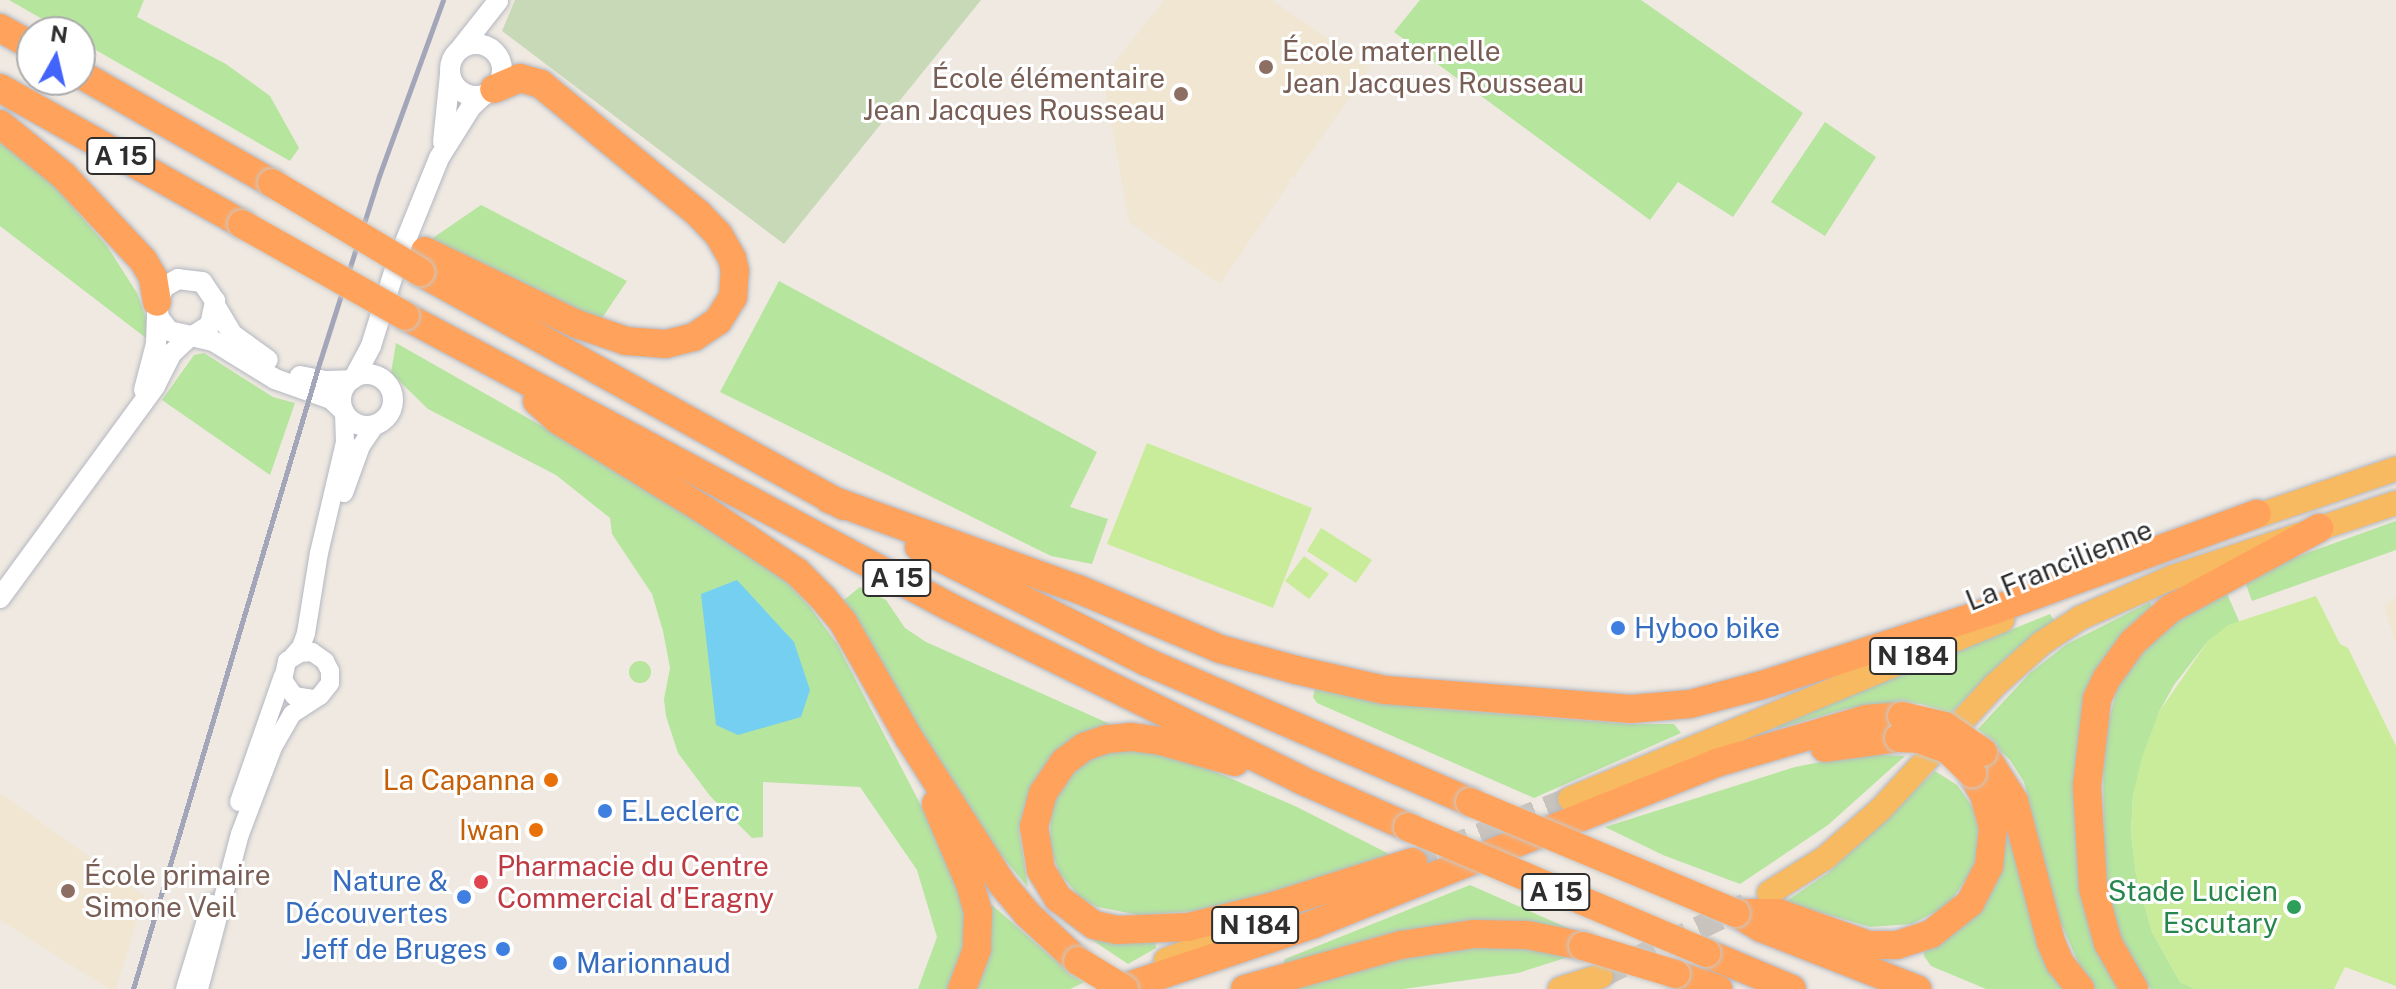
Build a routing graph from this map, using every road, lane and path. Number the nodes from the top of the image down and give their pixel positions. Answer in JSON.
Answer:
{"nodes":[{"id":1,"x":498,"y":0,"type":"edge"},
{"id":2,"x":461,"y":48,"type":"junction"},
{"id":3,"x":498,"y":56,"type":"junction"},
{"id":4,"x":450,"y":74,"type":"junction"},
{"id":5,"x":96,"y":83,"type":"edge"},
{"id":6,"x":0,"y":88,"type":"edge"},
{"id":7,"x":490,"y":92,"type":"junction"},
{"id":8,"x":0,"y":124,"type":"edge"},
{"id":9,"x":439,"y":158,"type":"junction"},
{"id":10,"x":423,"y":261,"type":"junction"},
{"id":11,"x":157,"y":306,"type":"junction"},
{"id":12,"x":216,"y":307,"type":"junction"},
{"id":13,"x":395,"y":314,"type":"junction"},
{"id":14,"x":192,"y":336,"type":"junction"},
{"id":15,"x":497,"y":366,"type":"junction"},
{"id":16,"x":352,"y":379,"type":"junction"},
{"id":17,"x":389,"y":386,"type":"junction"},
{"id":18,"x":136,"y":408,"type":"junction"},
{"id":19,"x":344,"y":412,"type":"junction"},
{"id":20,"x":376,"y":424,"type":"junction"},
{"id":21,"x":2396,"y":469,"type":"edge"},
{"id":22,"x":829,"y":499,"type":"junction"},
{"id":23,"x":2396,"y":503,"type":"edge"},
{"id":24,"x":2257,"y":514,"type":"junction"},
{"id":25,"x":2319,"y":528,"type":"junction"},
{"id":26,"x":0,"y":598,"type":"edge"},
{"id":27,"x":293,"y":656,"type":"junction"},
{"id":28,"x":325,"y":661,"type":"junction"},
{"id":29,"x":283,"y":676,"type":"junction"},
{"id":30,"x":313,"y":699,"type":"junction"},
{"id":31,"x":1900,"y":727,"type":"junction"},
{"id":32,"x":922,"y":757,"type":"junction"},
{"id":33,"x":1978,"y":762,"type":"junction"},
{"id":34,"x":1301,"y":780,"type":"junction"},
{"id":35,"x":1570,"y":799,"type":"tunnel mouth"},
{"id":36,"x":1413,"y":862,"type":"joint"},
{"id":37,"x":1769,"y":912,"type":"junction"},
{"id":38,"x":1601,"y":976,"type":"tunnel mouth"},
{"id":39,"x":185,"y":989,"type":"edge"},
{"id":40,"x":199,"y":989,"type":"edge"},
{"id":41,"x":962,"y":989,"type":"edge"},
{"id":42,"x":1098,"y":989,"type":"edge"},
{"id":43,"x":1122,"y":989,"type":"edge"},
{"id":44,"x":1179,"y":989,"type":"edge"},
{"id":45,"x":1245,"y":989,"type":"edge"},
{"id":46,"x":1560,"y":989,"type":"edge"},
{"id":47,"x":1718,"y":989,"type":"edge"},
{"id":48,"x":1792,"y":989,"type":"edge"},
{"id":49,"x":1917,"y":989,"type":"edge"},
{"id":50,"x":2080,"y":989,"type":"edge"},
{"id":51,"x":2134,"y":989,"type":"edge"}],
"edges":[{"from":1,"to":2,"type":"main road"},
{"from":1,"to":3,"type":"main road"},
{"from":2,"to":3,"type":"main road"},
{"from":2,"to":4,"type":"main road"},
{"from":3,"to":7,"type":"main road"},
{"from":4,"to":7,"type":"main road"},
{"from":4,"to":9,"type":"main road"},
{"from":5,"to":10,"type":"highway","number":"A 15","bridge":true},
{"from":6,"to":13,"type":"highway","number":"A 15","bridge":true},
{"from":7,"to":9,"type":"main road"},
{"from":7,"to":10,"type":"highway"},
{"from":8,"to":11,"type":"highway"},
{"from":9,"to":13,"type":"main road"},
{"from":10,"to":22,"type":"highway","number":"A 15"},
{"from":11,"to":12,"type":"main road"},
{"from":11,"to":14,"type":"main road"},
{"from":11,"to":18,"type":"main road"},
{"from":12,"to":14,"type":"main road"},
{"from":12,"to":16,"type":"main road"},
{"from":13,"to":15,"type":"highway","number":"A 15"},
{"from":13,"to":16,"type":"main road"},
{"from":13,"to":17,"type":"main road"},
{"from":14,"to":18,"type":"main road"},
{"from":14,"to":19,"type":"main road"},
{"from":15,"to":32,"type":"highway"},
{"from":15,"to":34,"type":"highway","number":"A 15"},
{"from":16,"to":17,"type":"main road"},
{"from":16,"to":19,"type":"main road"},
{"from":17,"to":20,"type":"main road"},
{"from":18,"to":26,"type":"main road"},
{"from":19,"to":20,"type":"main road"},
{"from":19,"to":27,"type":"street"},
{"from":20,"to":28,"type":"street"},
{"from":21,"to":24,"type":"highway","name":"La Francilienne","number":"N 184"},
{"from":22,"to":24,"type":"highway"},
{"from":22,"to":37,"type":"highway","number":"A 15","bridge":true},
{"from":23,"to":25,"type":"highway","name":"La Francilienne","number":"N 184"},
{"from":24,"to":35,"type":"highway","name":"La Francilienne","number":"N 184"},
{"from":25,"to":37,"type":"highway","name":"La Francilienne","number":"N 184"},
{"from":25,"to":51,"type":"highway"},
{"from":27,"to":28,"type":"street"},
{"from":27,"to":29,"type":"street"},
{"from":28,"to":30,"type":"street"},
{"from":29,"to":30,"type":"street"},
{"from":29,"to":39,"type":"street"},
{"from":30,"to":40,"type":"street"},
{"from":31,"to":33,"type":"highway","bridge":true},
{"from":31,"to":43,"type":"highway"},
{"from":31,"to":44,"type":"highway"},
{"from":32,"to":41,"type":"highway"},
{"from":32,"to":43,"type":"highway","bridge":true},
{"from":33,"to":37,"type":"highway"},
{"from":33,"to":50,"type":"highway"},
{"from":34,"to":36,"type":"highway"},
{"from":34,"to":48,"type":"highway","number":"A 15","bridge":true},
{"from":36,"to":42,"type":"highway","number":"N 184"},
{"from":37,"to":49,"type":"highway","number":"A 15"},
{"from":38,"to":46,"type":"highway"},
{"from":45,"to":47,"type":"highway","bridge":true}]}
